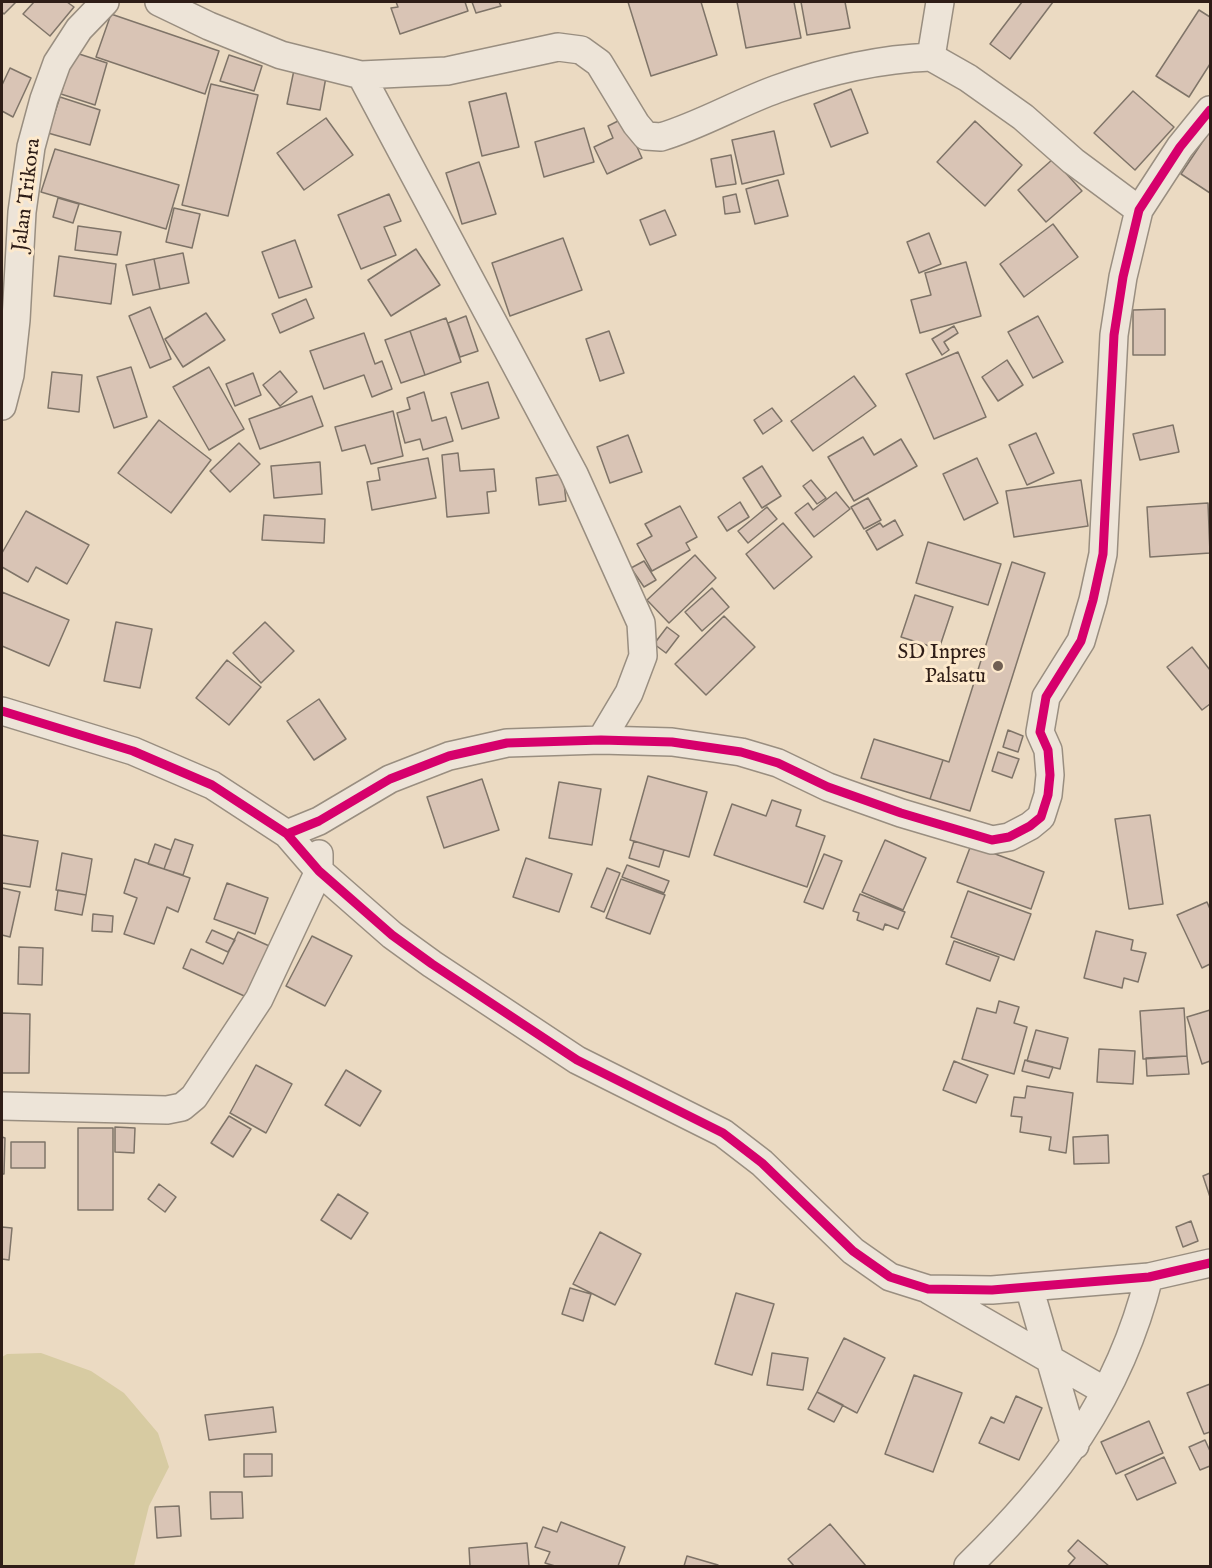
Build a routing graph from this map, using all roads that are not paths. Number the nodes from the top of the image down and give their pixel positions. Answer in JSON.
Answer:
{"nodes":[{"id":1,"x":105,"y":2,"type":"edge"},
{"id":2,"x":159,"y":2,"type":"edge"},
{"id":3,"x":940,"y":2,"type":"edge"},
{"id":4,"x":931,"y":57,"type":"junction"},
{"id":5,"x":361,"y":75,"type":"junction"},
{"id":6,"x":1210,"y":110,"type":"edge"},
{"id":7,"x":1139,"y":210,"type":"junction"},
{"id":8,"x":2,"y":406,"type":"edge"},
{"id":9,"x":2,"y":711,"type":"edge"},
{"id":10,"x":601,"y":740,"type":"junction"},
{"id":11,"x":319,"y":821,"type":"junction"},
{"id":12,"x":287,"y":834,"type":"junction"},
{"id":13,"x":319,"y":872,"type":"junction"},
{"id":14,"x":2,"y":1106,"type":"edge"},
{"id":15,"x":1210,"y":1263,"type":"edge"},
{"id":16,"x":1149,"y":1277,"type":"junction"},
{"id":17,"x":1029,"y":1287,"type":"junction"},
{"id":18,"x":928,"y":1289,"type":"junction"},
{"id":19,"x":1050,"y":1360,"type":"junction"},
{"id":20,"x":1105,"y":1391,"type":"junction"},
{"id":21,"x":1075,"y":1445,"type":"junction"},
{"id":22,"x":968,"y":1566,"type":"edge"}],
"edges":[{"from":1,"to":8,"type":"street","name":"Jalan Trikora"},
{"from":2,"to":5,"type":"street"},
{"from":3,"to":4,"type":"street"},
{"from":4,"to":5,"type":"street"},
{"from":4,"to":7,"type":"street"},
{"from":5,"to":10,"type":"street"},
{"from":6,"to":7,"type":"street"},
{"from":7,"to":10,"type":"street"},
{"from":9,"to":12,"type":"street"},
{"from":10,"to":11,"type":"street"},
{"from":11,"to":12,"type":"street"},
{"from":11,"to":13,"type":"street"},
{"from":12,"to":13,"type":"street"},
{"from":13,"to":14,"type":"street"},
{"from":13,"to":18,"type":"street"},
{"from":15,"to":16,"type":"street"},
{"from":16,"to":17,"type":"street"},
{"from":16,"to":20,"type":"street"},
{"from":17,"to":18,"type":"street"},
{"from":17,"to":19,"type":"street"},
{"from":18,"to":19,"type":"street"},
{"from":19,"to":20,"type":"street"},
{"from":19,"to":21,"type":"street"},
{"from":20,"to":21,"type":"street"},
{"from":21,"to":22,"type":"street"}]}
